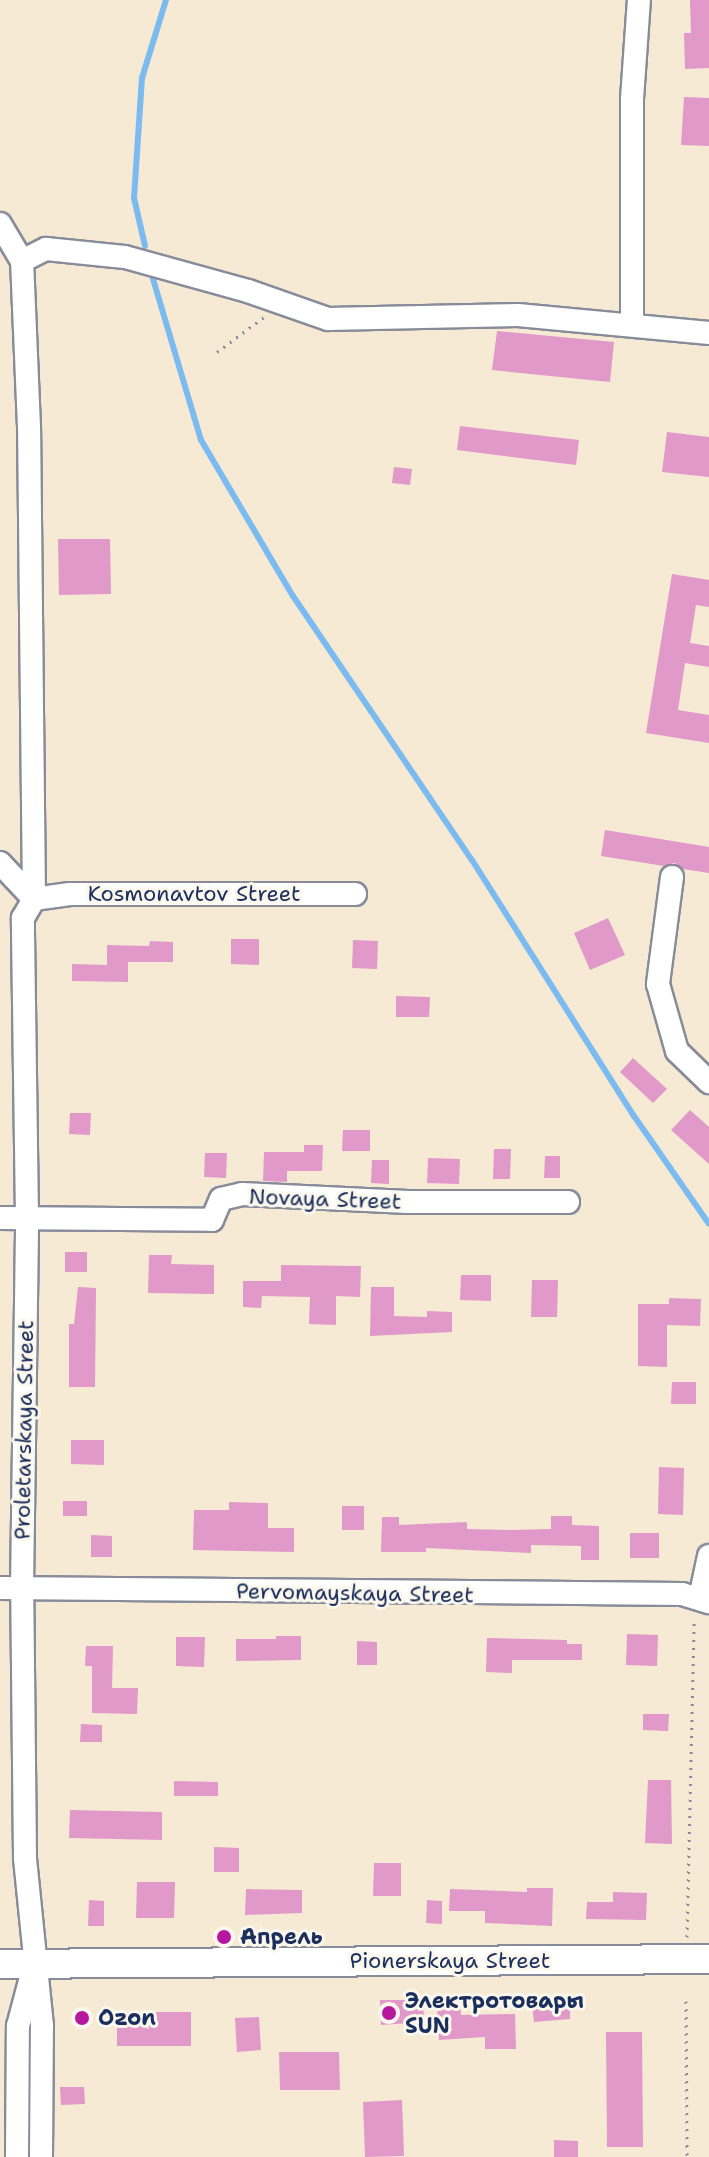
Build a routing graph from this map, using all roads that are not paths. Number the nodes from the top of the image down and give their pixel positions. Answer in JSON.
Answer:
{"nodes":[{"id":1,"x":639,"y":0,"type":"edge"},
{"id":2,"x":0,"y":224,"type":"edge"},
{"id":3,"x":22,"y":261,"type":"junction"},
{"id":4,"x":632,"y":325,"type":"junction"},
{"id":5,"x":709,"y":333,"type":"edge"},
{"id":6,"x":0,"y":863,"type":"edge"},
{"id":7,"x":672,"y":877,"type":"dead end"},
{"id":8,"x":355,"y":894,"type":"dead end"},
{"id":9,"x":34,"y":899,"type":"junction"},
{"id":10,"x":709,"y":1082,"type":"edge"},
{"id":11,"x":568,"y":1202,"type":"dead end"},
{"id":12,"x":0,"y":1218,"type":"edge"},
{"id":13,"x":27,"y":1218,"type":"junction"},
{"id":14,"x":709,"y":1556,"type":"edge"},
{"id":15,"x":11,"y":1588,"type":"edge"},
{"id":16,"x":704,"y":1600,"type":"edge"},
{"id":17,"x":709,"y":1959,"type":"edge"},
{"id":18,"x":0,"y":1964,"type":"edge"},
{"id":19,"x":34,"y":1964,"type":"junction"},
{"id":20,"x":17,"y":2157,"type":"edge"},
{"id":21,"x":41,"y":2157,"type":"edge"}],
"edges":[{"from":1,"to":4,"type":"street"},
{"from":2,"to":3,"type":"street"},
{"from":3,"to":4,"type":"street"},
{"from":3,"to":9,"type":"street","name":"Proletarskaya Street"},
{"from":4,"to":5,"type":"street"},
{"from":6,"to":9,"type":"street"},
{"from":7,"to":10,"type":"street"},
{"from":8,"to":9,"type":"street","name":"Kosmonavtov Street"},
{"from":9,"to":13,"type":"street","name":"Proletarskaya Street"},
{"from":11,"to":13,"type":"street","name":"Novaya Street"},
{"from":12,"to":13,"type":"street","name":"Novaya Street"},
{"from":13,"to":15,"type":"street","name":"Proletarskaya Street"},
{"from":14,"to":16,"type":"street"},
{"from":15,"to":16,"type":"street","name":"Pervomayskaya Street"},
{"from":15,"to":19,"type":"street","name":"Proletarskaya Street"},
{"from":17,"to":19,"type":"main road","name":"Pionerskaya Street"},
{"from":18,"to":19,"type":"main road","name":"Pionerskaya Street"},
{"from":19,"to":20,"type":"street","name":"Proletarskaya Street"},
{"from":19,"to":21,"type":"street","name":"Proletarskaya Street"}]}
